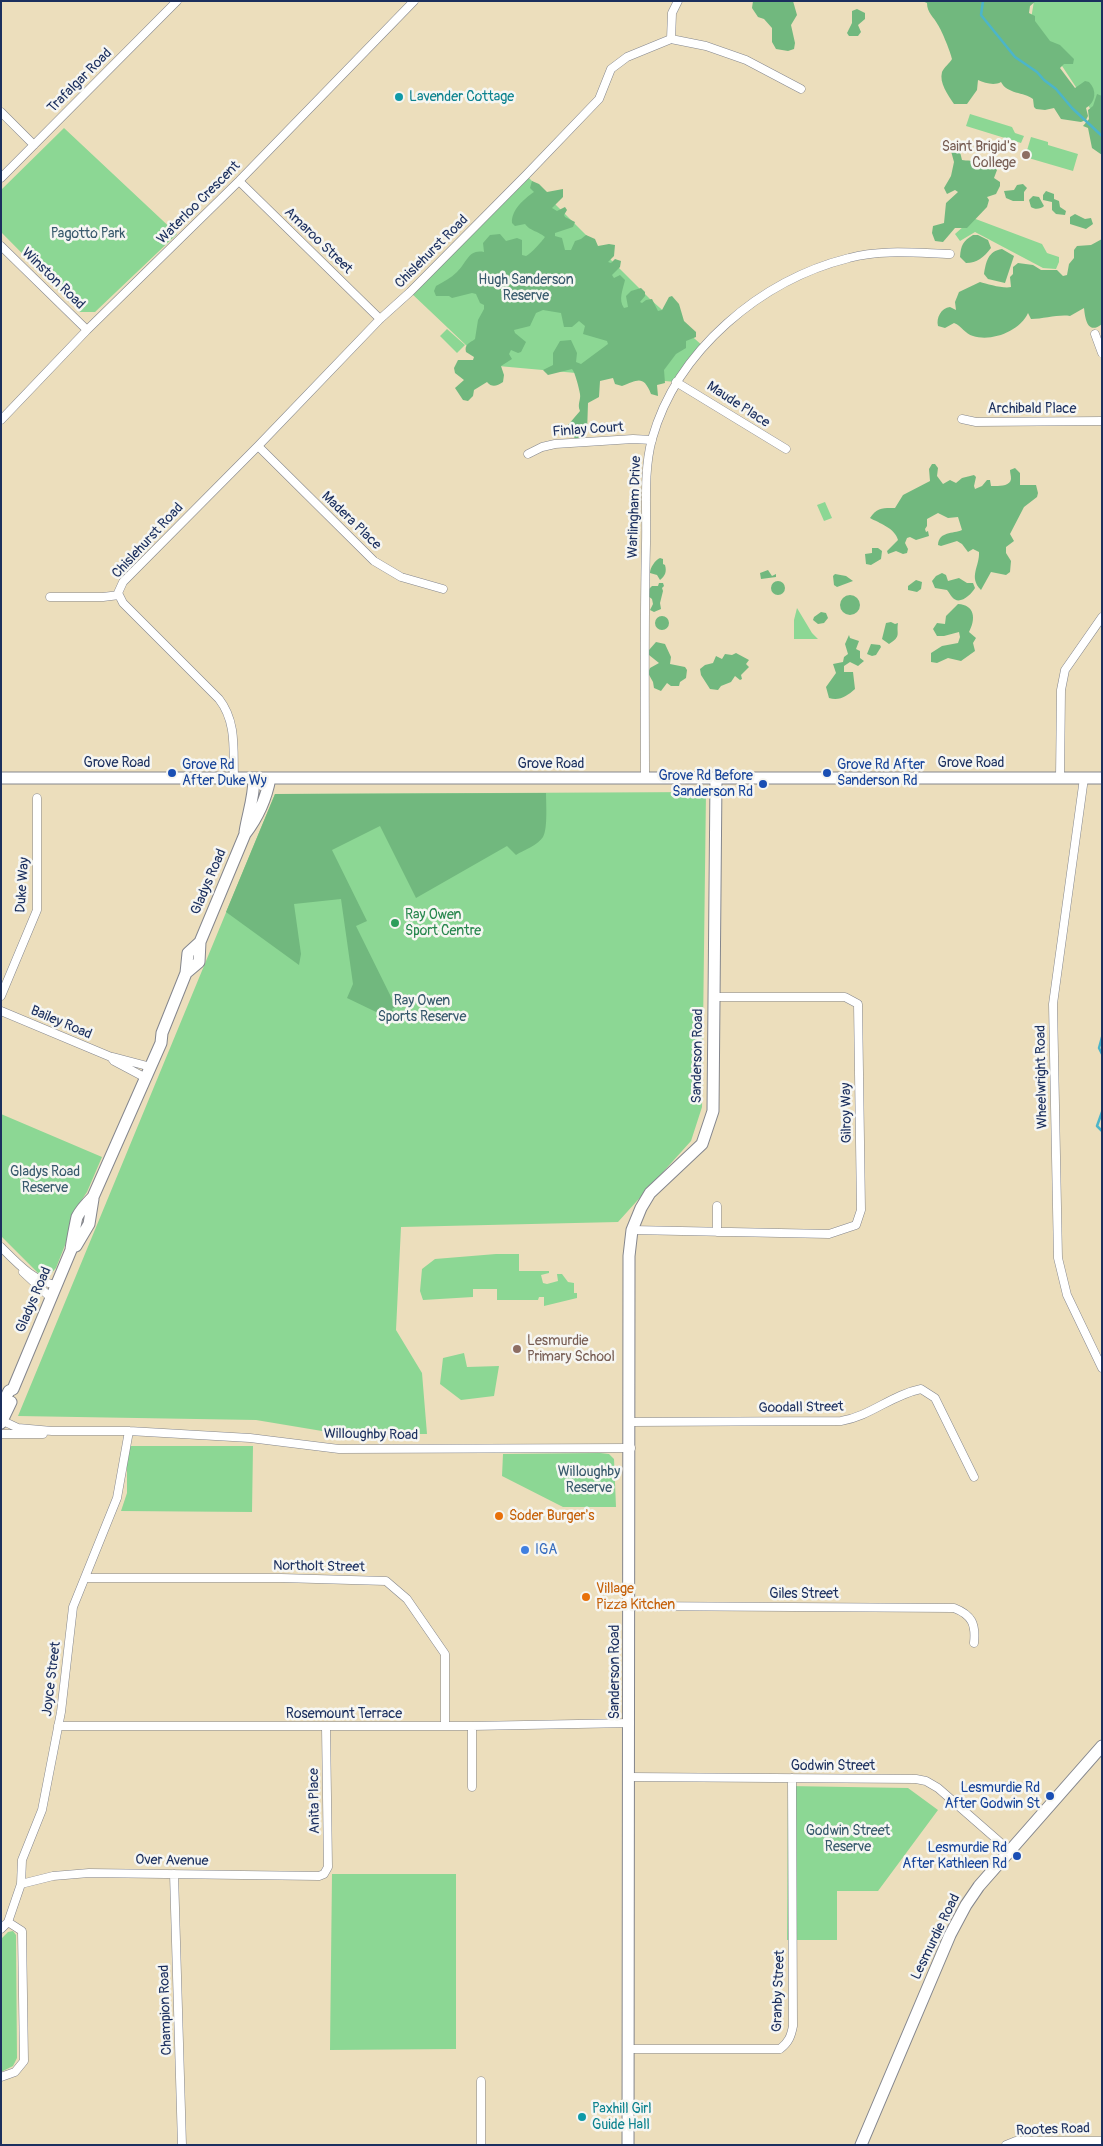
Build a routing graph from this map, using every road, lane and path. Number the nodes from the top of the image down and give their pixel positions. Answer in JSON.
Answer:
{"nodes":[{"id":1,"x":177,"y":1,"type":"edge"},
{"id":2,"x":414,"y":1,"type":"edge"},
{"id":3,"x":678,"y":1,"type":"edge"},
{"id":4,"x":671,"y":39,"type":"junction"},
{"id":5,"x":801,"y":89,"type":"dead end"},
{"id":6,"x":1,"y":112,"type":"edge"},
{"id":7,"x":34,"y":145,"type":"junction"},
{"id":8,"x":1,"y":178,"type":"edge"},
{"id":9,"x":239,"y":181,"type":"junction"},
{"id":10,"x":1,"y":246,"type":"edge"},
{"id":11,"x":950,"y":254,"type":"dead end"},
{"id":12,"x":380,"y":319,"type":"junction"},
{"id":13,"x":87,"y":330,"type":"junction"},
{"id":14,"x":1095,"y":334,"type":"dead end"},
{"id":15,"x":1102,"y":353,"type":"edge"},
{"id":16,"x":676,"y":382,"type":"junction"},
{"id":17,"x":962,"y":419,"type":"dead end"},
{"id":18,"x":1,"y":420,"type":"edge"},
{"id":19,"x":1102,"y":421,"type":"edge"},
{"id":20,"x":652,"y":440,"type":"junction"},
{"id":21,"x":258,"y":446,"type":"junction"},
{"id":22,"x":786,"y":449,"type":"dead end"},
{"id":23,"x":528,"y":454,"type":"dead end"},
{"id":24,"x":443,"y":589,"type":"dead end"},
{"id":25,"x":119,"y":595,"type":"junction"},
{"id":26,"x":50,"y":597,"type":"dead end"},
{"id":27,"x":1102,"y":617,"type":"edge"},
{"id":28,"x":1,"y":778,"type":"edge"},
{"id":29,"x":234,"y":778,"type":"junction"},
{"id":30,"x":254,"y":778,"type":"junction"},
{"id":31,"x":270,"y":778,"type":"junction"},
{"id":32,"x":1060,"y":778,"type":"junction"},
{"id":33,"x":1084,"y":778,"type":"junction"},
{"id":34,"x":1102,"y":778,"type":"edge"},
{"id":35,"x":646,"y":779,"type":"junction"},
{"id":36,"x":716,"y":779,"type":"junction"},
{"id":37,"x":38,"y":798,"type":"dead end"},
{"id":38,"x":245,"y":834,"type":"junction"},
{"id":39,"x":1,"y":996,"type":"edge"},
{"id":40,"x":714,"y":997,"type":"junction"},
{"id":41,"x":1,"y":1012,"type":"edge"},
{"id":42,"x":146,"y":1072,"type":"junction"},
{"id":43,"x":717,"y":1206,"type":"dead end"},
{"id":44,"x":632,"y":1230,"type":"junction"},
{"id":45,"x":717,"y":1232,"type":"junction"},
{"id":46,"x":1,"y":1247,"type":"edge"},
{"id":47,"x":22,"y":1268,"type":"junction"},
{"id":48,"x":57,"y":1285,"type":"junction"},
{"id":49,"x":51,"y":1298,"type":"junction"},
{"id":50,"x":1102,"y":1368,"type":"edge"},
{"id":51,"x":13,"y":1389,"type":"junction"},
{"id":52,"x":1,"y":1408,"type":"edge"},
{"id":53,"x":2,"y":1421,"type":"edge"},
{"id":54,"x":630,"y":1422,"type":"junction"},
{"id":55,"x":52,"y":1431,"type":"junction"},
{"id":56,"x":129,"y":1431,"type":"junction"},
{"id":57,"x":1,"y":1434,"type":"edge"},
{"id":58,"x":630,"y":1448,"type":"junction"},
{"id":59,"x":974,"y":1477,"type":"dead end"},
{"id":60,"x":86,"y":1578,"type":"junction"},
{"id":61,"x":630,"y":1606,"type":"junction"},
{"id":62,"x":974,"y":1643,"type":"dead end"},
{"id":63,"x":630,"y":1723,"type":"junction"},
{"id":64,"x":58,"y":1726,"type":"junction"},
{"id":65,"x":326,"y":1726,"type":"junction"},
{"id":66,"x":445,"y":1726,"type":"junction"},
{"id":67,"x":472,"y":1726,"type":"junction"},
{"id":68,"x":1102,"y":1746,"type":"edge"},
{"id":69,"x":629,"y":1778,"type":"junction"},
{"id":70,"x":792,"y":1778,"type":"junction"},
{"id":71,"x":472,"y":1788,"type":"dead end"},
{"id":72,"x":1010,"y":1851,"type":"junction"},
{"id":73,"x":174,"y":1874,"type":"junction"},
{"id":74,"x":324,"y":1874,"type":"joint"},
{"id":75,"x":21,"y":1884,"type":"junction"},
{"id":76,"x":8,"y":1922,"type":"junction"},
{"id":77,"x":1,"y":1929,"type":"edge"},
{"id":78,"x":628,"y":2049,"type":"junction"},
{"id":79,"x":1,"y":2077,"type":"edge"},
{"id":80,"x":481,"y":2081,"type":"dead end"},
{"id":81,"x":1102,"y":2141,"type":"edge"},
{"id":82,"x":182,"y":2145,"type":"edge"},
{"id":83,"x":481,"y":2145,"type":"edge"},
{"id":84,"x":628,"y":2145,"type":"edge"},
{"id":85,"x":861,"y":2145,"type":"edge"},
{"id":86,"x":1006,"y":2145,"type":"edge"}],
"edges":[{"from":1,"to":7,"type":"street","name":"Trafalgar Road"},
{"from":2,"to":9,"type":"street","name":"Waterloo Crescent"},
{"from":3,"to":4,"type":"street"},
{"from":4,"to":5,"type":"street"},
{"from":4,"to":12,"type":"street","name":"Chislehurst Road"},
{"from":6,"to":7,"type":"street"},
{"from":7,"to":8,"type":"street","name":"Trafalgar Road"},
{"from":9,"to":12,"type":"street","name":"Amaroo Street"},
{"from":9,"to":13,"type":"street","name":"Waterloo Crescent"},
{"from":10,"to":13,"type":"street","name":"Winston Road"},
{"from":11,"to":16,"type":"street","name":"Warlingham Drive"},
{"from":12,"to":21,"type":"street","name":"Chislehurst Road"},
{"from":13,"to":18,"type":"street","name":"Waterloo Crescent"},
{"from":14,"to":15,"type":"street"},
{"from":16,"to":20,"type":"street","name":"Warlingham Drive"},
{"from":16,"to":22,"type":"street","name":"Maude Place"},
{"from":17,"to":19,"type":"street","name":"Archibald Place"},
{"from":20,"to":23,"type":"street","name":"Finlay Court"},
{"from":20,"to":35,"type":"street","name":"Warlingham Drive"},
{"from":21,"to":24,"type":"street","name":"Madera Place"},
{"from":21,"to":25,"type":"street","name":"Chislehurst Road"},
{"from":25,"to":26,"type":"street","name":"Chislehurst Road"},
{"from":25,"to":29,"type":"street","name":"Chislehurst Road"},
{"from":27,"to":32,"type":"street"},
{"from":28,"to":29,"type":"street","name":"Grove Road"},
{"from":29,"to":30,"type":"street","name":"Grove Road"},
{"from":30,"to":31,"type":"street","name":"Grove Road"},
{"from":30,"to":38,"type":"street","name":"Gladys Road"},
{"from":31,"to":35,"type":"street","name":"Grove Road"},
{"from":31,"to":38,"type":"street","name":"Gladys Road"},
{"from":32,"to":33,"type":"street","name":"Grove Road"},
{"from":32,"to":36,"type":"street","name":"Grove Road"},
{"from":33,"to":34,"type":"street","name":"Grove Road"},
{"from":33,"to":50,"type":"street","name":"Wheelwright Road"},
{"from":35,"to":36,"type":"street","name":"Grove Road"},
{"from":36,"to":40,"type":"street","name":"Sanderson Road"},
{"from":37,"to":39,"type":"street","name":"Duke Way"},
{"from":38,"to":42,"type":"street","name":"Gladys Road"},
{"from":40,"to":44,"type":"street","name":"Sanderson Road"},
{"from":40,"to":45,"type":"street","name":"Gilroy Way"},
{"from":41,"to":42,"type":"street","name":"Bailey Road"},
{"from":42,"to":48,"type":"street","name":"Gladys Road"},
{"from":43,"to":45,"type":"street"},
{"from":44,"to":45,"type":"street","name":"Gilroy Way"},
{"from":44,"to":54,"type":"street","name":"Sanderson Road"},
{"from":46,"to":47,"type":"street"},
{"from":47,"to":48,"type":"street"},
{"from":47,"to":49,"type":"street"},
{"from":48,"to":49,"type":"street","name":"Gladys Road"},
{"from":49,"to":51,"type":"street","name":"Gladys Road"},
{"from":51,"to":52,"type":"street","name":"Gladys Road"},
{"from":51,"to":53,"type":"street","name":"Gladys Road"},
{"from":53,"to":55,"type":"street","name":"Willoughby Road"},
{"from":54,"to":58,"type":"street","name":"Sanderson Road"},
{"from":54,"to":59,"type":"street","name":"Goodall Street"},
{"from":55,"to":56,"type":"street","name":"Willoughby Road"},
{"from":55,"to":57,"type":"street","name":"Willoughby Road"},
{"from":56,"to":58,"type":"street","name":"Willoughby Road"},
{"from":56,"to":60,"type":"street","name":"Joyce Street"},
{"from":58,"to":61,"type":"street","name":"Sanderson Road"},
{"from":60,"to":64,"type":"street","name":"Joyce Street"},
{"from":60,"to":66,"type":"street","name":"Northolt Street"},
{"from":61,"to":62,"type":"street","name":"Giles Street"},
{"from":61,"to":63,"type":"street","name":"Sanderson Road"},
{"from":63,"to":67,"type":"street","name":"Rosemount Terrace"},
{"from":63,"to":69,"type":"street","name":"Sanderson Road"},
{"from":64,"to":65,"type":"street","name":"Rosemount Terrace"},
{"from":64,"to":75,"type":"street","name":"Joyce Street"},
{"from":65,"to":66,"type":"street","name":"Rosemount Terrace"},
{"from":65,"to":74,"type":"street","name":"Anita Place"},
{"from":66,"to":67,"type":"street","name":"Rosemount Terrace"},
{"from":67,"to":71,"type":"street"},
{"from":68,"to":72,"type":"street","name":"Lesmurdie Road"},
{"from":69,"to":70,"type":"street","name":"Godwin Street"},
{"from":69,"to":78,"type":"street","name":"Sanderson Road"},
{"from":70,"to":72,"type":"street","name":"Godwin Street"},
{"from":70,"to":78,"type":"street","name":"Granby Street"},
{"from":72,"to":85,"type":"street","name":"Lesmurdie Road"},
{"from":73,"to":74,"type":"street","name":"Over Avenue"},
{"from":73,"to":75,"type":"street","name":"Over Avenue"},
{"from":73,"to":82,"type":"street","name":"Champion Road"},
{"from":75,"to":76,"type":"street","name":"Joyce Street"},
{"from":76,"to":77,"type":"street","name":"Joyce Street"},
{"from":76,"to":79,"type":"street"},
{"from":78,"to":84,"type":"street","name":"Sanderson Road"},
{"from":80,"to":83,"type":"street"},
{"from":81,"to":86,"type":"street","name":"Rootes Road"}]}
